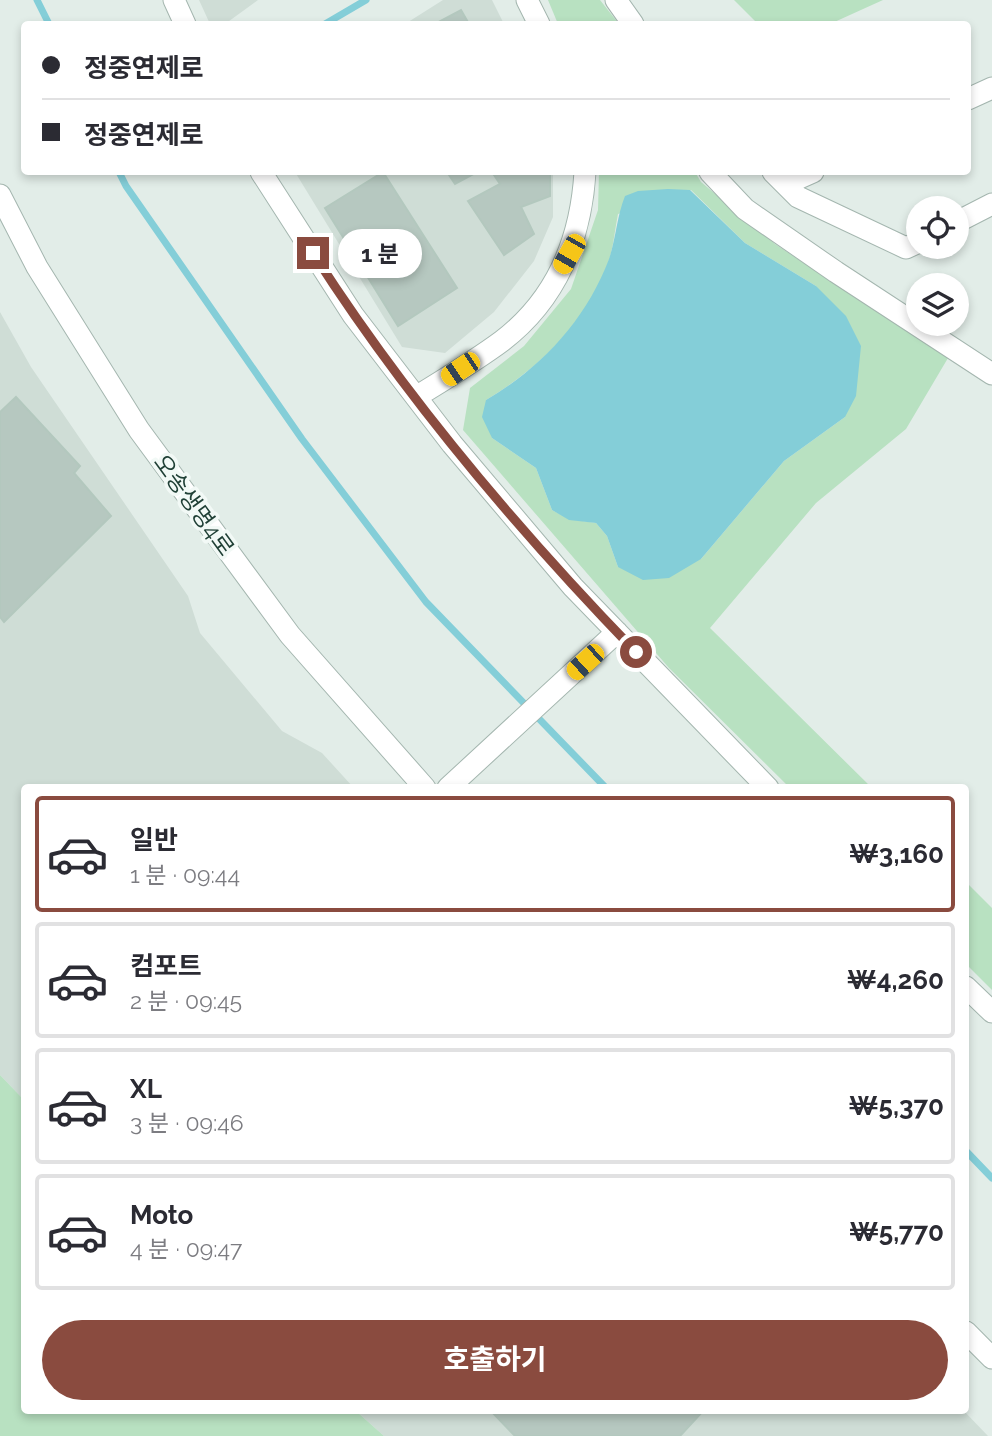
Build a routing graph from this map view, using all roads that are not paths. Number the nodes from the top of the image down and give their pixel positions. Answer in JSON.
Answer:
{"nodes":[{"id":1,"x":174,"y":0,"type":"edge"},
{"id":2,"x":527,"y":0,"type":"edge"},
{"id":3,"x":616,"y":0,"type":"edge"},
{"id":4,"x":184,"y":21,"type":"edge"},
{"id":5,"x":538,"y":21,"type":"edge"},
{"id":6,"x":631,"y":21,"type":"edge"},
{"id":7,"x":992,"y":88,"type":"edge"},
{"id":8,"x":971,"y":98,"type":"edge"},
{"id":9,"x":263,"y":175,"type":"edge"},
{"id":10,"x":584,"y":175,"type":"edge"},
{"id":11,"x":713,"y":175,"type":"edge"},
{"id":12,"x":780,"y":178,"type":"edge"},
{"id":13,"x":0,"y":195,"type":"edge"},
{"id":14,"x":992,"y":204,"type":"edge"},
{"id":15,"x":969,"y":216,"type":"edge"},
{"id":16,"x":906,"y":248,"type":"edge"},
{"id":17,"x":992,"y":374,"type":"edge"},
{"id":18,"x":416,"y":397,"type":"junction"},
{"id":19,"x":610,"y":639,"type":"junction"},
{"id":20,"x":421,"y":784,"type":"edge"},
{"id":21,"x":451,"y":784,"type":"edge"},
{"id":22,"x":764,"y":784,"type":"edge"},
{"id":23,"x":969,"y":990,"type":"edge"},
{"id":24,"x":992,"y":1012,"type":"edge"},
{"id":25,"x":969,"y":1335,"type":"edge"},
{"id":26,"x":992,"y":1358,"type":"edge"}],
"edges":[{"from":1,"to":4,"type":"street"},
{"from":2,"to":5,"type":"street"},
{"from":3,"to":6,"type":"street"},
{"from":7,"to":8,"type":"street"},
{"from":9,"to":18,"type":"street"},
{"from":10,"to":18,"type":"street"},
{"from":11,"to":17,"type":"street"},
{"from":12,"to":16,"type":"street"},
{"from":13,"to":20,"type":"street","name":"오송생명4로"},
{"from":14,"to":15,"type":"street"},
{"from":18,"to":19,"type":"street"},
{"from":19,"to":21,"type":"street"},
{"from":19,"to":22,"type":"street"},
{"from":23,"to":24,"type":"street"},
{"from":25,"to":26,"type":"street"}]}
